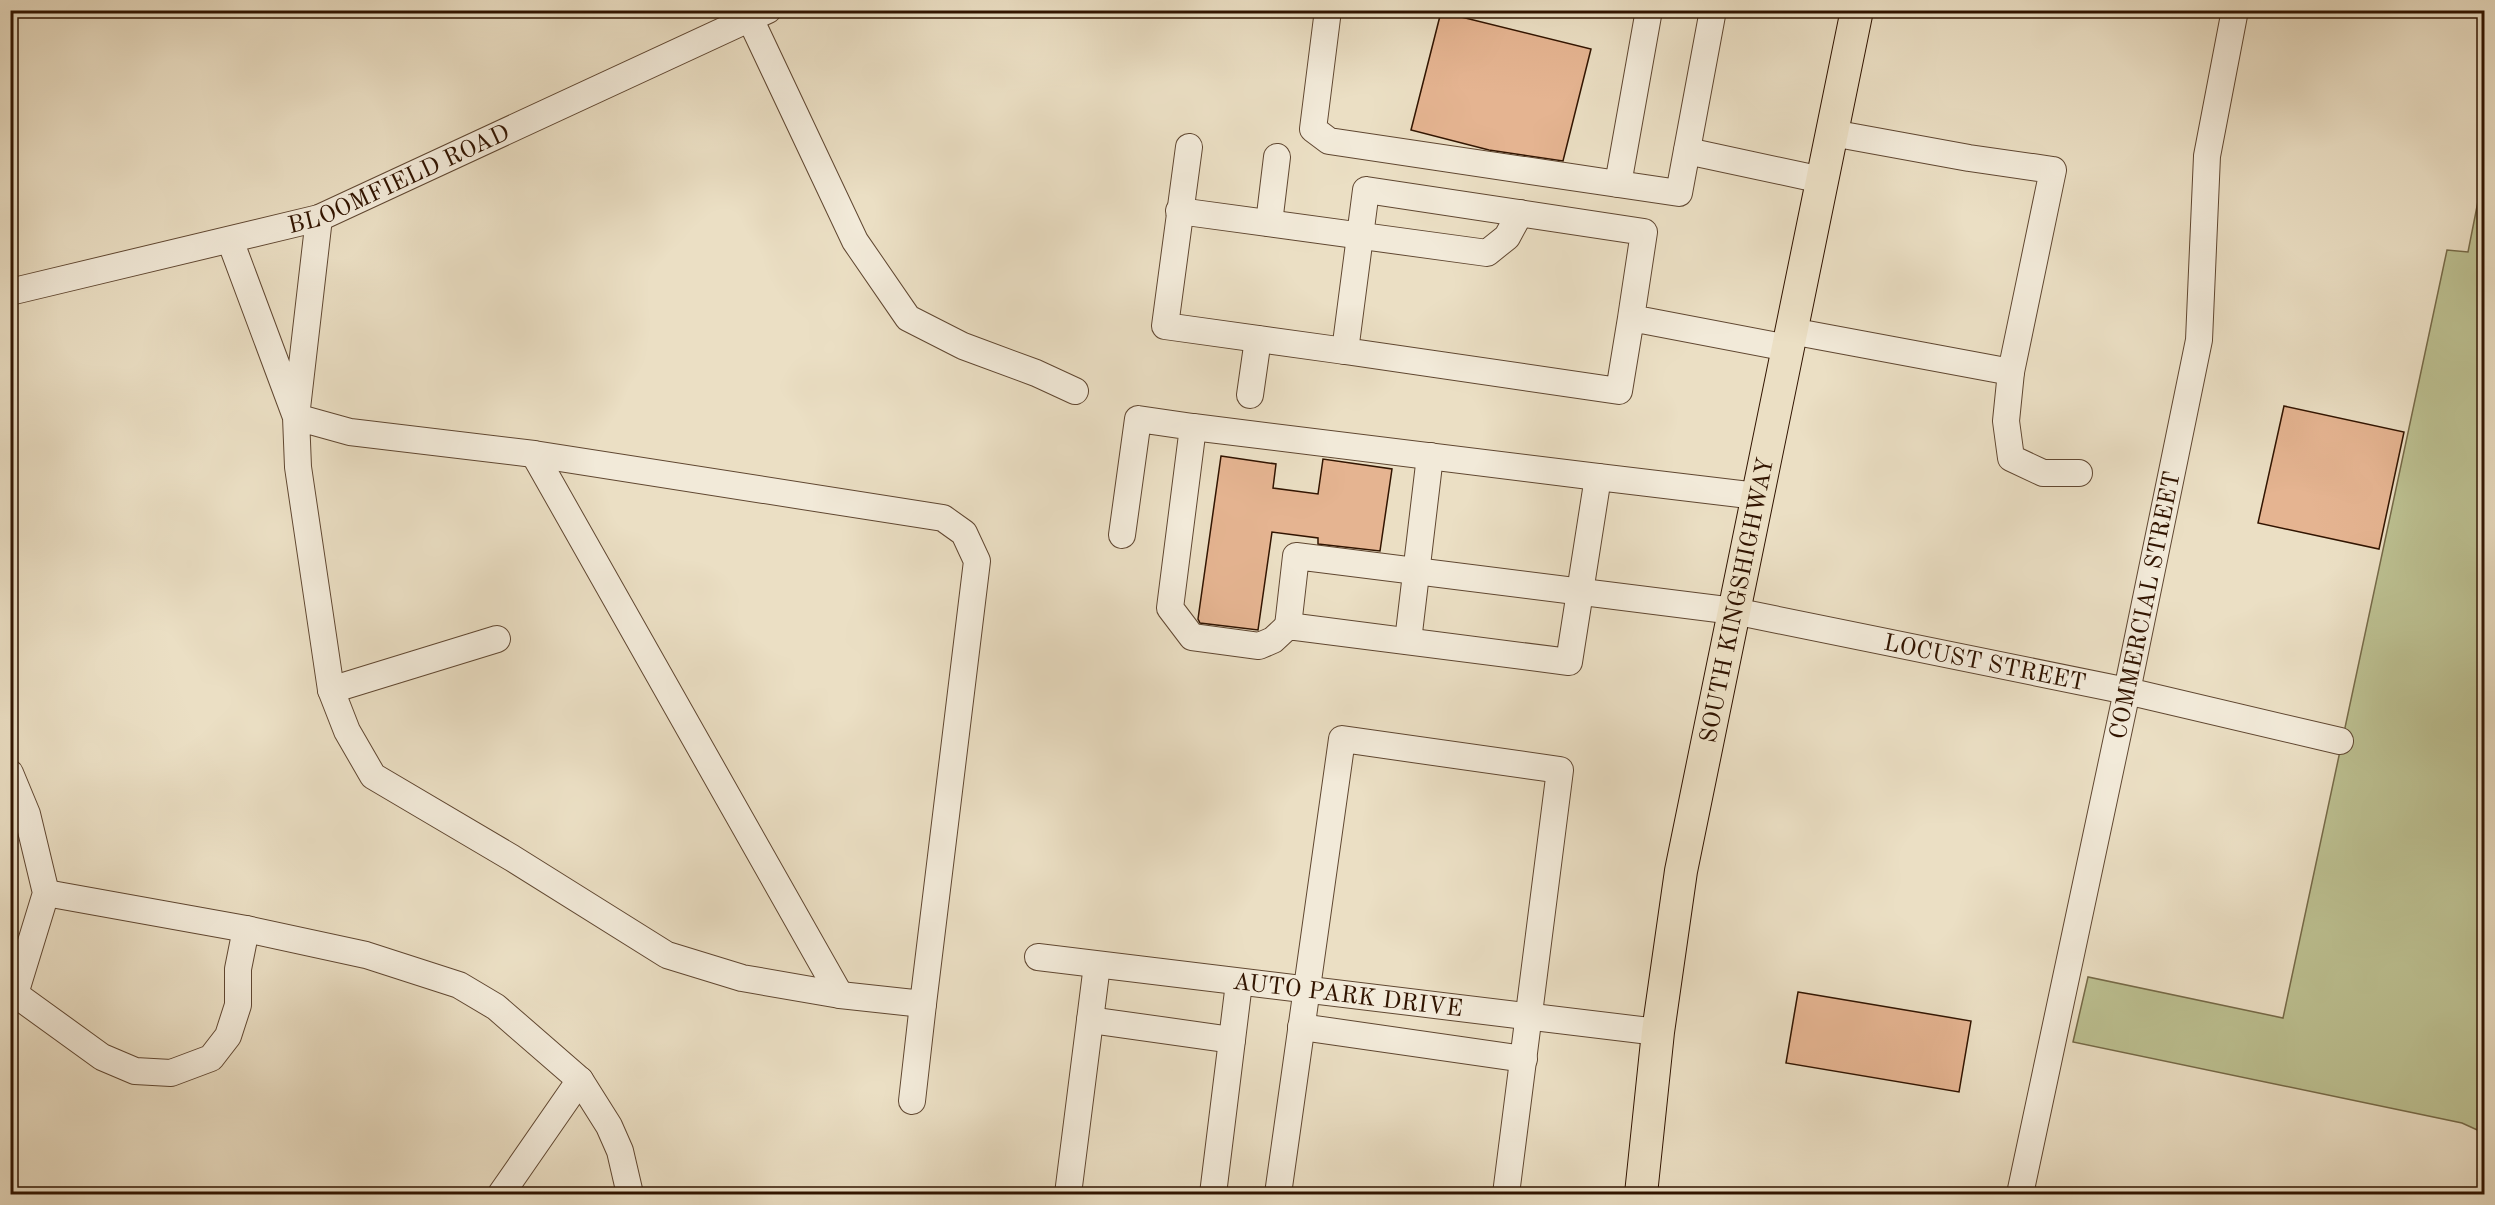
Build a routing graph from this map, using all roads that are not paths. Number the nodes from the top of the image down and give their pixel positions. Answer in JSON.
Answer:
{"nodes":[{"id":1,"x":1328,"y":10,"type":"edge"},
{"id":2,"x":1649,"y":10,"type":"edge"},
{"id":3,"x":1713,"y":10,"type":"edge"},
{"id":4,"x":1857,"y":10,"type":"edge"},
{"id":5,"x":2235,"y":10,"type":"edge"},
{"id":6,"x":755,"y":13,"type":"edge"},
{"id":7,"x":1832,"y":133,"type":"junction"},
{"id":8,"x":1189,"y":147,"type":"dead end"},
{"id":9,"x":1687,"y":151,"type":"junction"},
{"id":10,"x":1277,"y":157,"type":"dead end"},
{"id":11,"x":1822,"y":180,"type":"junction"},
{"id":12,"x":1618,"y":184,"type":"junction"},
{"id":13,"x":1179,"y":211,"type":"junction"},
{"id":14,"x":1520,"y":213,"type":"junction"},
{"id":15,"x":319,"y":218,"type":"junction"},
{"id":16,"x":1269,"y":223,"type":"junction"},
{"id":17,"x":1360,"y":235,"type":"junction"},
{"id":18,"x":230,"y":240,"type":"junction"},
{"id":19,"x":10,"y":292,"type":"edge"},
{"id":20,"x":1631,"y":318,"type":"junction"},
{"id":21,"x":1258,"y":339,"type":"junction"},
{"id":22,"x":1790,"y":339,"type":"junction"},
{"id":23,"x":1345,"y":351,"type":"junction"},
{"id":24,"x":2011,"y":372,"type":"junction"},
{"id":25,"x":1075,"y":391,"type":"dead end"},
{"id":26,"x":1250,"y":395,"type":"dead end"},
{"id":27,"x":296,"y":417,"type":"junction"},
{"id":28,"x":1193,"y":427,"type":"junction"},
{"id":29,"x":534,"y":454,"type":"junction"},
{"id":30,"x":1430,"y":456,"type":"junction"},
{"id":31,"x":2079,"y":473,"type":"dead end"},
{"id":32,"x":1598,"y":477,"type":"junction"},
{"id":33,"x":1757,"y":496,"type":"junction"},
{"id":34,"x":1122,"y":536,"type":"dead end"},
{"id":35,"x":1416,"y":571,"type":"junction"},
{"id":36,"x":1581,"y":592,"type":"junction"},
{"id":37,"x":1734,"y":611,"type":"junction"},
{"id":38,"x":1288,"y":626,"type":"junction"},
{"id":39,"x":497,"y":639,"type":"dead end"},
{"id":40,"x":1408,"y":641,"type":"junction"},
{"id":41,"x":331,"y":690,"type":"junction"},
{"id":42,"x":2127,"y":691,"type":"junction"},
{"id":43,"x":2340,"y":741,"type":"dead end"},
{"id":44,"x":10,"y":773,"type":"edge"},
{"id":45,"x":46,"y":892,"type":"junction"},
{"id":46,"x":246,"y":929,"type":"junction"},
{"id":47,"x":1038,"y":957,"type":"dead end"},
{"id":48,"x":1097,"y":965,"type":"junction"},
{"id":49,"x":1239,"y":983,"type":"junction"},
{"id":50,"x":1306,"y":992,"type":"junction"},
{"id":51,"x":13,"y":993,"type":"edge"},
{"id":52,"x":840,"y":995,"type":"junction"},
{"id":53,"x":923,"y":1004,"type":"junction"},
{"id":54,"x":1530,"y":1017,"type":"junction"},
{"id":55,"x":1090,"y":1020,"type":"junction"},
{"id":56,"x":1301,"y":1027,"type":"junction"},
{"id":57,"x":1658,"y":1032,"type":"junction"},
{"id":58,"x":1232,"y":1040,"type":"junction"},
{"id":59,"x":1524,"y":1059,"type":"junction"},
{"id":60,"x":580,"y":1080,"type":"junction"},
{"id":61,"x":912,"y":1101,"type":"dead end"},
{"id":62,"x":501,"y":1194,"type":"edge"},
{"id":63,"x":630,"y":1194,"type":"edge"},
{"id":64,"x":1068,"y":1194,"type":"edge"},
{"id":65,"x":1213,"y":1194,"type":"edge"},
{"id":66,"x":1278,"y":1194,"type":"edge"},
{"id":67,"x":1506,"y":1194,"type":"edge"},
{"id":68,"x":1641,"y":1194,"type":"edge"},
{"id":69,"x":2020,"y":1194,"type":"edge"}],
"edges":[{"from":1,"to":12,"type":"street"},
{"from":2,"to":12,"type":"street"},
{"from":3,"to":9,"type":"street"},
{"from":4,"to":7,"type":"main road","name":"SOUTH KINGSHIGHWAY"},
{"from":5,"to":42,"type":"street","name":"COMMERCIAL STREET"},
{"from":6,"to":15,"type":"street","name":"BLOOMFIELD ROAD"},
{"from":6,"to":25,"type":"street"},
{"from":7,"to":11,"type":"main road","name":"SOUTH KINGSHIGHWAY"},
{"from":7,"to":24,"type":"street"},
{"from":8,"to":13,"type":"street"},
{"from":9,"to":11,"type":"street"},
{"from":9,"to":12,"type":"street"},
{"from":10,"to":16,"type":"street"},
{"from":11,"to":22,"type":"main road","name":"SOUTH KINGSHIGHWAY"},
{"from":13,"to":16,"type":"street"},
{"from":13,"to":21,"type":"street"},
{"from":14,"to":17,"type":"street"},
{"from":14,"to":17,"type":"street"},
{"from":14,"to":20,"type":"street"},
{"from":15,"to":18,"type":"street","name":"BLOOMFIELD ROAD"},
{"from":15,"to":27,"type":"street"},
{"from":16,"to":17,"type":"street"},
{"from":17,"to":23,"type":"street"},
{"from":18,"to":19,"type":"street","name":"BLOOMFIELD ROAD"},
{"from":18,"to":27,"type":"street"},
{"from":20,"to":22,"type":"street"},
{"from":20,"to":23,"type":"street"},
{"from":21,"to":23,"type":"street"},
{"from":21,"to":26,"type":"street"},
{"from":22,"to":24,"type":"street"},
{"from":22,"to":33,"type":"main road","name":"SOUTH KINGSHIGHWAY"},
{"from":24,"to":31,"type":"street"},
{"from":27,"to":29,"type":"street"},
{"from":27,"to":41,"type":"street"},
{"from":28,"to":30,"type":"street"},
{"from":28,"to":34,"type":"street"},
{"from":28,"to":38,"type":"street"},
{"from":29,"to":52,"type":"street"},
{"from":29,"to":53,"type":"street"},
{"from":30,"to":32,"type":"street"},
{"from":30,"to":35,"type":"street"},
{"from":32,"to":33,"type":"street"},
{"from":32,"to":36,"type":"street"},
{"from":33,"to":37,"type":"main road","name":"SOUTH KINGSHIGHWAY"},
{"from":35,"to":36,"type":"street","name":"LOCUST STREET"},
{"from":35,"to":38,"type":"street","name":"LOCUST STREET"},
{"from":35,"to":40,"type":"street"},
{"from":36,"to":37,"type":"street","name":"LOCUST STREET"},
{"from":36,"to":40,"type":"street"},
{"from":37,"to":42,"type":"street","name":"LOCUST STREET"},
{"from":37,"to":57,"type":"main road","name":"SOUTH KINGSHIGHWAY"},
{"from":38,"to":40,"type":"street"},
{"from":39,"to":41,"type":"street"},
{"from":41,"to":52,"type":"street"},
{"from":42,"to":43,"type":"street","name":"LOCUST STREET"},
{"from":42,"to":69,"type":"street","name":"COMMERCIAL STREET"},
{"from":44,"to":45,"type":"street"},
{"from":45,"to":46,"type":"street"},
{"from":45,"to":51,"type":"street"},
{"from":46,"to":51,"type":"street"},
{"from":46,"to":60,"type":"street"},
{"from":47,"to":48,"type":"street","name":"AUTO PARK DRIVE"},
{"from":48,"to":49,"type":"street","name":"AUTO PARK DRIVE"},
{"from":48,"to":55,"type":"street"},
{"from":49,"to":50,"type":"street","name":"AUTO PARK DRIVE"},
{"from":49,"to":58,"type":"street"},
{"from":50,"to":54,"type":"street","name":"AUTO PARK DRIVE"},
{"from":50,"to":54,"type":"street"},
{"from":50,"to":56,"type":"street"},
{"from":52,"to":53,"type":"street"},
{"from":53,"to":61,"type":"street"},
{"from":54,"to":57,"type":"street","name":"AUTO PARK DRIVE"},
{"from":54,"to":59,"type":"street"},
{"from":55,"to":58,"type":"street"},
{"from":55,"to":64,"type":"street"},
{"from":56,"to":59,"type":"street"},
{"from":56,"to":66,"type":"street"},
{"from":57,"to":68,"type":"main road","name":"SOUTH KINGSHIGHWAY"},
{"from":58,"to":65,"type":"street"},
{"from":59,"to":67,"type":"street"},
{"from":60,"to":62,"type":"street"},
{"from":60,"to":63,"type":"street"}]}
